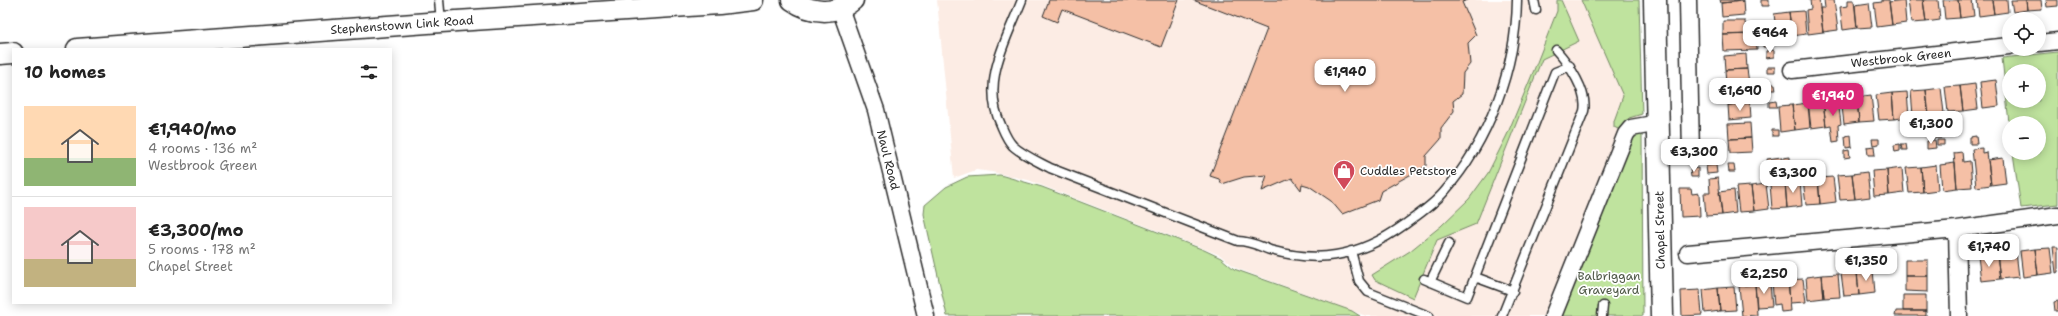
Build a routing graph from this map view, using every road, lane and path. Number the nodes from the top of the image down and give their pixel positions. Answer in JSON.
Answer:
{"nodes":[{"id":1,"x":439,"y":0,"type":"edge"},
{"id":2,"x":753,"y":0,"type":"edge"},
{"id":3,"x":1022,"y":0,"type":"edge"},
{"id":4,"x":1517,"y":0,"type":"edge"},
{"id":5,"x":1534,"y":0,"type":"edge"},
{"id":6,"x":1655,"y":0,"type":"edge"},
{"id":7,"x":1688,"y":0,"type":"edge"},
{"id":8,"x":729,"y":1,"type":"edge"},
{"id":9,"x":792,"y":2,"type":"edge"},
{"id":10,"x":846,"y":4,"type":"edge"},
{"id":11,"x":1536,"y":10,"type":"dead end"},
{"id":12,"x":442,"y":22,"type":"junction"},
{"id":13,"x":2058,"y":41,"type":"edge"},
{"id":14,"x":2046,"y":42,"type":"edge"},
{"id":15,"x":135,"y":47,"type":"edge"},
{"id":16,"x":2002,"y":47,"type":"edge"},
{"id":17,"x":106,"y":48,"type":"edge"},
{"id":18,"x":1556,"y":50,"type":"dead end"},
{"id":19,"x":12,"y":53,"type":"edge"},
{"id":20,"x":0,"y":54,"type":"edge"},
{"id":21,"x":1570,"y":66,"type":"junction"},
{"id":22,"x":1792,"y":70,"type":"dead end"},
{"id":23,"x":1658,"y":123,"type":"junction"},
{"id":24,"x":1691,"y":155,"type":"dead end"},
{"id":25,"x":2058,"y":215,"type":"edge"},
{"id":26,"x":1957,"y":229,"type":"junction"},
{"id":27,"x":1449,"y":243,"type":"dead end"},
{"id":28,"x":1350,"y":251,"type":"junction"},
{"id":29,"x":1688,"y":252,"type":"dead end"},
{"id":30,"x":1475,"y":277,"type":"junction"},
{"id":31,"x":1513,"y":291,"type":"junction"},
{"id":32,"x":1604,"y":306,"type":"dead end"},
{"id":33,"x":926,"y":316,"type":"edge"},
{"id":34,"x":1429,"y":316,"type":"edge"},
{"id":35,"x":1502,"y":316,"type":"edge"},
{"id":36,"x":1553,"y":316,"type":"edge"},
{"id":37,"x":1602,"y":316,"type":"edge"},
{"id":38,"x":1662,"y":316,"type":"edge"},
{"id":39,"x":1959,"y":316,"type":"edge"}],
"edges":[{"from":1,"to":12,"type":"lane"},
{"from":2,"to":8,"type":"street","name":"Stephenstown Link Road"},
{"from":3,"to":28,"type":"lane"},
{"from":4,"to":28,"type":"lane"},
{"from":5,"to":11,"type":"lane"},
{"from":6,"to":23,"type":"main road","name":"Chapel Street"},
{"from":7,"to":24,"type":"street"},
{"from":8,"to":12,"type":"street","name":"Stephenstown Link Road"},
{"from":9,"to":10,"type":"street"},
{"from":10,"to":33,"type":"street","name":"Naul Road"},
{"from":12,"to":15,"type":"street","name":"Stephenstown Link Road"},
{"from":13,"to":14,"type":"street"},
{"from":15,"to":17,"type":"street","name":"Stephenstown Link Road"},
{"from":16,"to":22,"type":"street","name":"Westbrook Green"},
{"from":18,"to":21,"type":"lane"},
{"from":19,"to":20,"type":"street"},
{"from":21,"to":30,"type":"lane"},
{"from":21,"to":31,"type":"lane"},
{"from":23,"to":36,"type":"street"},
{"from":23,"to":38,"type":"main road","name":"Chapel Street"},
{"from":25,"to":26,"type":"street"},
{"from":26,"to":29,"type":"street"},
{"from":26,"to":39,"type":"street"},
{"from":27,"to":30,"type":"lane"},
{"from":28,"to":34,"type":"lane"},
{"from":30,"to":31,"type":"lane"},
{"from":31,"to":35,"type":"lane"},
{"from":32,"to":37,"type":"lane"}]}
